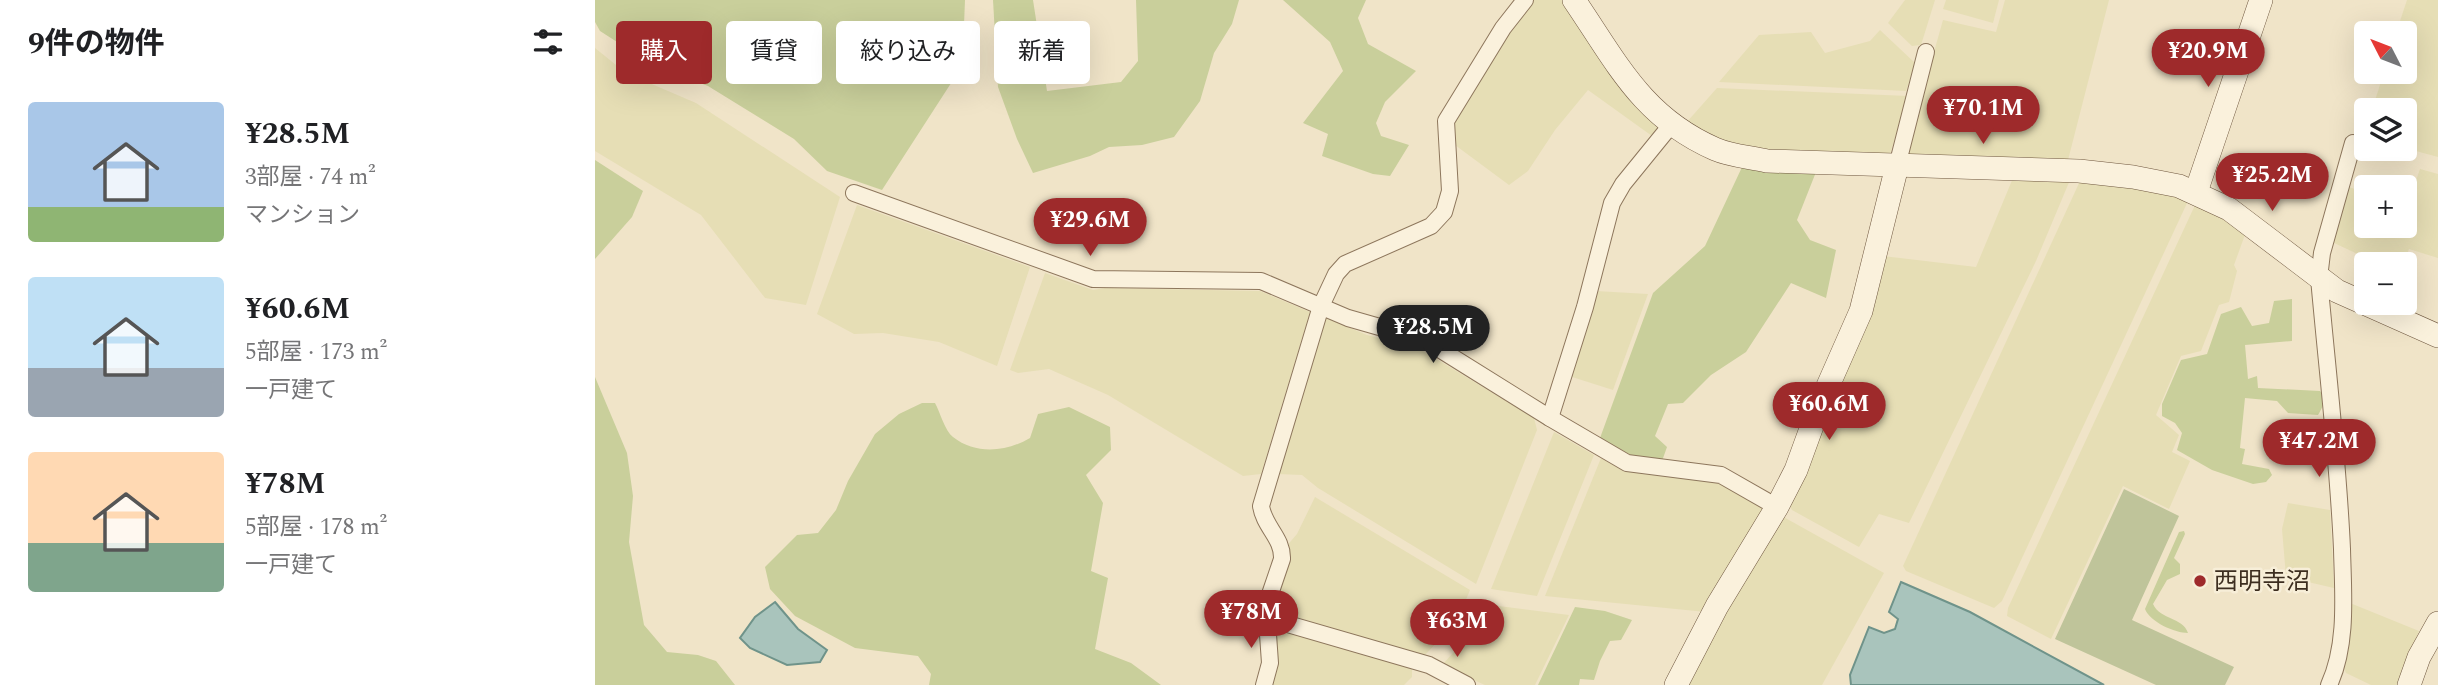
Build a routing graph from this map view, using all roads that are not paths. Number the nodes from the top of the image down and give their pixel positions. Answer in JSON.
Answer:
{"nodes":[{"id":1,"x":1525,"y":0,"type":"edge"},
{"id":2,"x":1574,"y":0,"type":"edge"},
{"id":3,"x":2261,"y":0,"type":"edge"},
{"id":4,"x":1926,"y":52,"type":"dead end"},
{"id":5,"x":1671,"y":125,"type":"junction"},
{"id":6,"x":2353,"y":143,"type":"dead end"},
{"id":7,"x":1897,"y":166,"type":"junction"},
{"id":8,"x":2196,"y":192,"type":"junction"},
{"id":9,"x":854,"y":193,"type":"dead end"},
{"id":10,"x":2319,"y":278,"type":"junction"},
{"id":11,"x":1321,"y":306,"type":"junction"},
{"id":12,"x":2438,"y":336,"type":"edge"},
{"id":13,"x":1550,"y":418,"type":"junction"},
{"id":14,"x":1777,"y":507,"type":"junction"},
{"id":15,"x":1267,"y":618,"type":"junction"},
{"id":16,"x":2438,"y":623,"type":"edge"},
{"id":17,"x":1264,"y":685,"type":"edge"},
{"id":18,"x":1467,"y":685,"type":"edge"},
{"id":19,"x":1677,"y":685,"type":"edge"},
{"id":20,"x":2329,"y":685,"type":"edge"},
{"id":21,"x":2409,"y":685,"type":"edge"}],
"edges":[{"from":1,"to":11,"type":"street"},
{"from":2,"to":5,"type":"street"},
{"from":3,"to":8,"type":"street"},
{"from":4,"to":7,"type":"street"},
{"from":5,"to":7,"type":"street"},
{"from":5,"to":13,"type":"street"},
{"from":6,"to":10,"type":"street"},
{"from":7,"to":8,"type":"street"},
{"from":7,"to":14,"type":"street"},
{"from":8,"to":10,"type":"street"},
{"from":9,"to":11,"type":"street"},
{"from":10,"to":12,"type":"street"},
{"from":10,"to":20,"type":"street"},
{"from":11,"to":13,"type":"street"},
{"from":11,"to":15,"type":"street"},
{"from":13,"to":14,"type":"street"},
{"from":14,"to":19,"type":"street"},
{"from":15,"to":17,"type":"street"},
{"from":15,"to":18,"type":"street"},
{"from":16,"to":21,"type":"street"}]}
